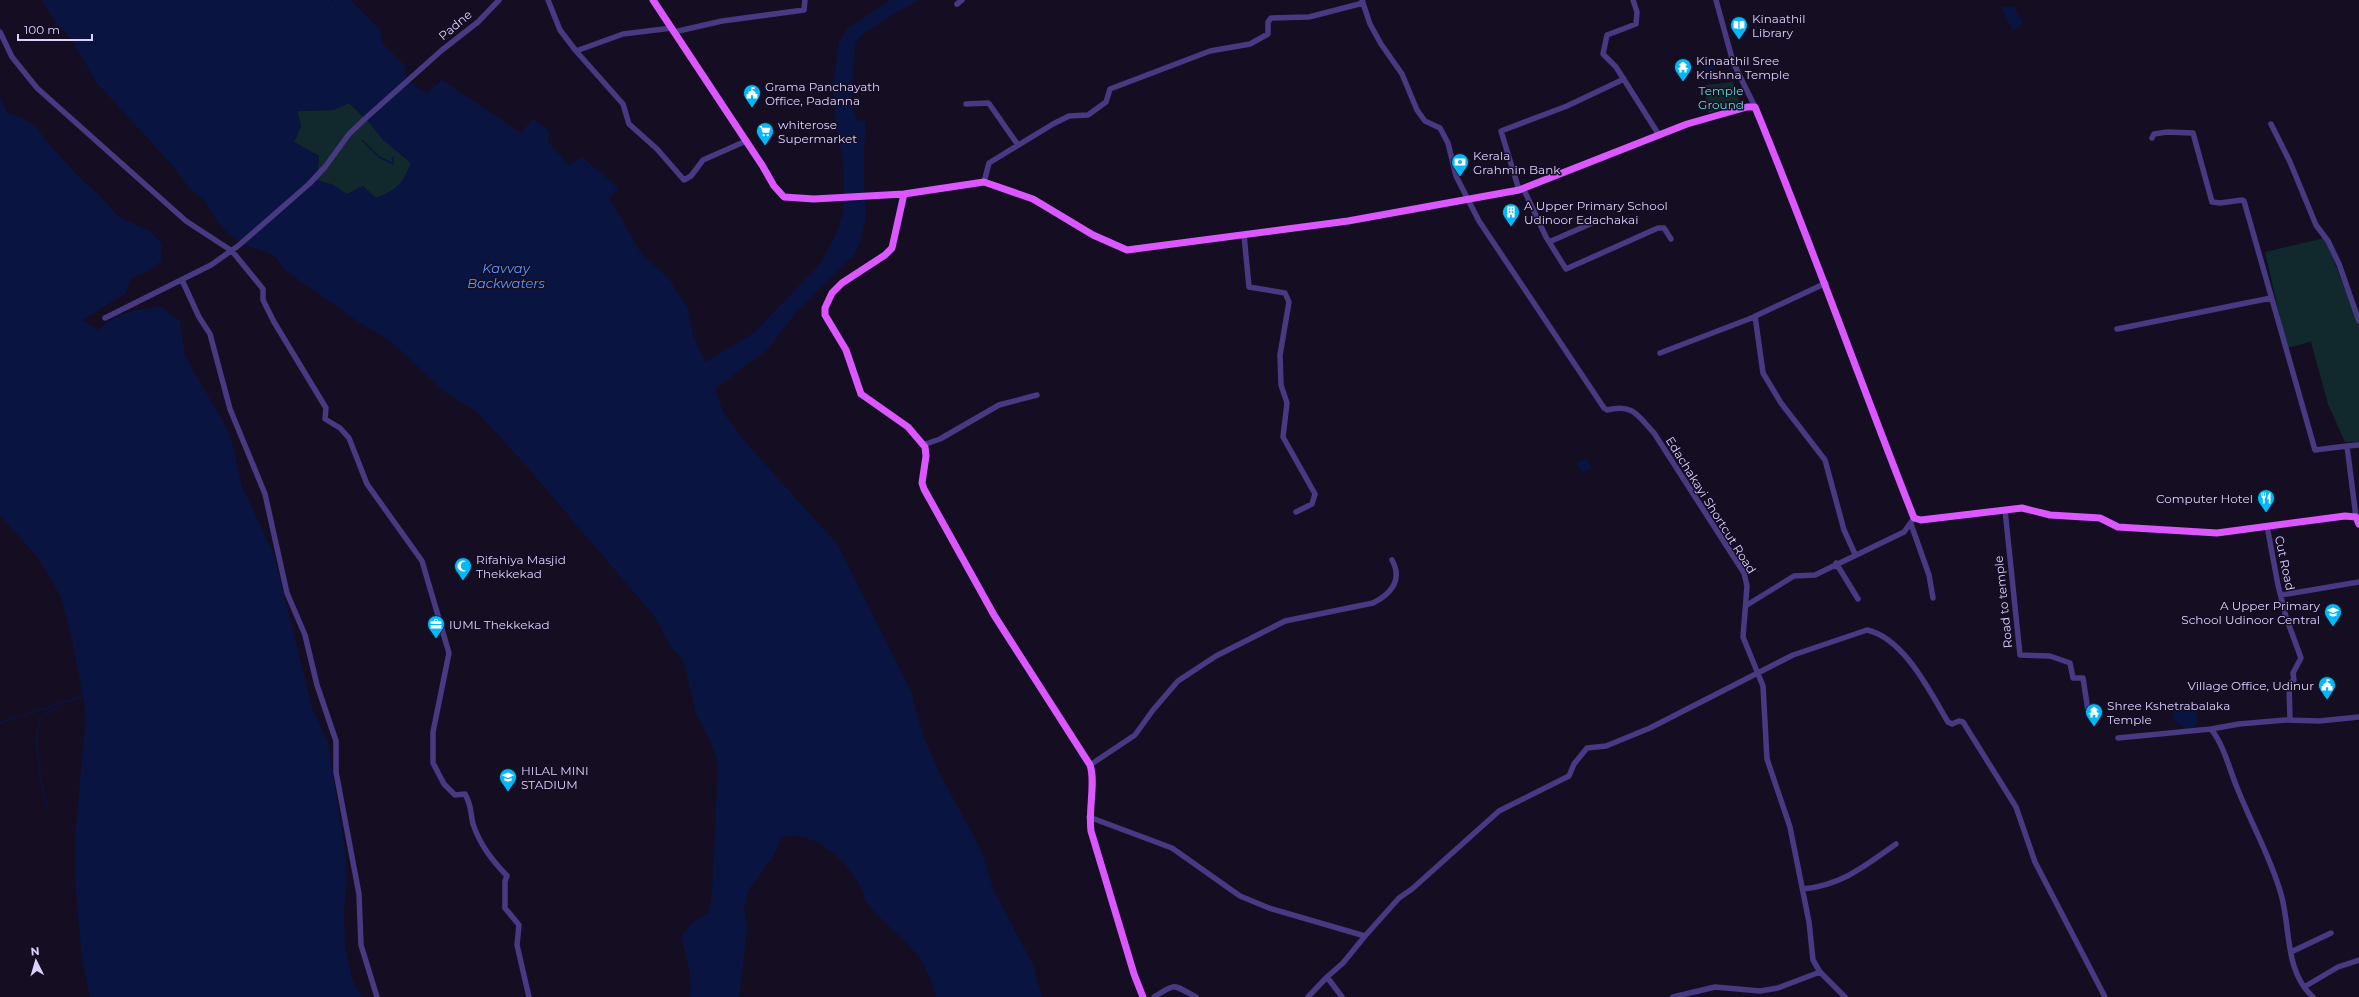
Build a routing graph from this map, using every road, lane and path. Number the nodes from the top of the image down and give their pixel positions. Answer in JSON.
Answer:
{"nodes":[{"id":1,"x":499,"y":0,"type":"edge"},
{"id":2,"x":548,"y":0,"type":"edge"},
{"id":3,"x":653,"y":0,"type":"edge"},
{"id":4,"x":805,"y":0,"type":"edge"},
{"id":5,"x":962,"y":0,"type":"edge"},
{"id":6,"x":1633,"y":0,"type":"edge"},
{"id":7,"x":1716,"y":0,"type":"edge"},
{"id":8,"x":1362,"y":1,"type":"edge"},
{"id":9,"x":957,"y":4,"type":"dead end"},
{"id":10,"x":673,"y":30,"type":"junction"},
{"id":11,"x":0,"y":32,"type":"edge"},
{"id":12,"x":576,"y":51,"type":"junction"},
{"id":13,"x":1624,"y":79,"type":"junction"},
{"id":14,"x":966,"y":104,"type":"dead end"},
{"id":15,"x":1755,"y":107,"type":"junction"},
{"id":16,"x":2271,"y":124,"type":"dead end"},
{"id":17,"x":1659,"y":135,"type":"junction"},
{"id":18,"x":2152,"y":138,"type":"dead end"},
{"id":19,"x":746,"y":141,"type":"junction"},
{"id":20,"x":1018,"y":145,"type":"junction"},
{"id":21,"x":984,"y":182,"type":"junction"},
{"id":22,"x":1521,"y":189,"type":"junction"},
{"id":23,"x":904,"y":194,"type":"junction"},
{"id":24,"x":1466,"y":199,"type":"junction"},
{"id":25,"x":1590,"y":224,"type":"dead end"},
{"id":26,"x":1244,"y":234,"type":"junction"},
{"id":27,"x":1671,"y":239,"type":"dead end"},
{"id":28,"x":1549,"y":242,"type":"junction"},
{"id":29,"x":232,"y":251,"type":"junction"},
{"id":30,"x":182,"y":280,"type":"junction"},
{"id":31,"x":1826,"y":283,"type":"junction"},
{"id":32,"x":2271,"y":298,"type":"junction"},
{"id":33,"x":1755,"y":316,"type":"junction"},
{"id":34,"x":105,"y":318,"type":"dead end"},
{"id":35,"x":2359,"y":321,"type":"edge"},
{"id":36,"x":2117,"y":329,"type":"dead end"},
{"id":37,"x":1660,"y":353,"type":"dead end"},
{"id":38,"x":1037,"y":395,"type":"dead end"},
{"id":39,"x":924,"y":445,"type":"junction"},
{"id":40,"x":2359,"y":445,"type":"edge"},
{"id":41,"x":2347,"y":446,"type":"junction"},
{"id":42,"x":2005,"y":510,"type":"junction"},
{"id":43,"x":1296,"y":512,"type":"dead end"},
{"id":44,"x":2356,"y":517,"type":"junction"},
{"id":45,"x":1913,"y":521,"type":"junction"},
{"id":46,"x":2359,"y":524,"type":"edge"},
{"id":47,"x":2267,"y":526,"type":"junction"},
{"id":48,"x":1855,"y":554,"type":"junction"},
{"id":49,"x":1392,"y":560,"type":"dead end"},
{"id":50,"x":1836,"y":563,"type":"junction"},
{"id":51,"x":2359,"y":582,"type":"edge"},
{"id":52,"x":2281,"y":595,"type":"junction"},
{"id":53,"x":1934,"y":598,"type":"dead end"},
{"id":54,"x":1858,"y":599,"type":"dead end"},
{"id":55,"x":1747,"y":605,"type":"junction"},
{"id":56,"x":1758,"y":672,"type":"junction"},
{"id":57,"x":2088,"y":711,"type":"dead end"},
{"id":58,"x":2359,"y":717,"type":"edge"},
{"id":59,"x":2290,"y":719,"type":"junction"},
{"id":60,"x":2211,"y":729,"type":"junction"},
{"id":61,"x":2118,"y":738,"type":"dead end"},
{"id":62,"x":1090,"y":765,"type":"junction"},
{"id":63,"x":1089,"y":817,"type":"junction"},
{"id":64,"x":1896,"y":844,"type":"dead end"},
{"id":65,"x":1803,"y":889,"type":"junction"},
{"id":66,"x":2331,"y":933,"type":"dead end"},
{"id":67,"x":1365,"y":936,"type":"junction"},
{"id":68,"x":2290,"y":952,"type":"junction"},
{"id":69,"x":2359,"y":960,"type":"edge"},
{"id":70,"x":1820,"y":972,"type":"junction"},
{"id":71,"x":1327,"y":977,"type":"junction"},
{"id":72,"x":2304,"y":987,"type":"junction"},
{"id":73,"x":377,"y":997,"type":"edge"},
{"id":74,"x":529,"y":997,"type":"edge"},
{"id":75,"x":1144,"y":997,"type":"edge"},
{"id":76,"x":1154,"y":997,"type":"edge"},
{"id":77,"x":1196,"y":997,"type":"edge"},
{"id":78,"x":1308,"y":997,"type":"edge"},
{"id":79,"x":1342,"y":997,"type":"edge"},
{"id":80,"x":1673,"y":997,"type":"edge"},
{"id":81,"x":1845,"y":997,"type":"edge"},
{"id":82,"x":2105,"y":997,"type":"edge"},
{"id":83,"x":2313,"y":997,"type":"edge"}],
"edges":[{"from":1,"to":29,"type":"street","name":"Padne"},
{"from":2,"to":12,"type":"street"},
{"from":3,"to":10,"type":"main road"},
{"from":4,"to":10,"type":"street"},
{"from":5,"to":9,"type":"street"},
{"from":6,"to":13,"type":"street"},
{"from":7,"to":15,"type":"street"},
{"from":8,"to":20,"type":"street"},
{"from":8,"to":24,"type":"street"},
{"from":10,"to":12,"type":"street"},
{"from":10,"to":19,"type":"main road"},
{"from":11,"to":29,"type":"street"},
{"from":12,"to":19,"type":"street"},
{"from":13,"to":17,"type":"street"},
{"from":13,"to":22,"type":"street"},
{"from":14,"to":20,"type":"street"},
{"from":15,"to":17,"type":"main road"},
{"from":15,"to":31,"type":"main road"},
{"from":16,"to":35,"type":"street"},
{"from":17,"to":22,"type":"main road"},
{"from":18,"to":32,"type":"street"},
{"from":19,"to":23,"type":"main road"},
{"from":20,"to":21,"type":"street"},
{"from":21,"to":23,"type":"main road"},
{"from":21,"to":26,"type":"main road"},
{"from":22,"to":24,"type":"main road"},
{"from":22,"to":28,"type":"street"},
{"from":23,"to":39,"type":"main road"},
{"from":24,"to":26,"type":"main road"},
{"from":24,"to":55,"type":"street","name":"Edachakayi Shortcut Road"},
{"from":25,"to":28,"type":"street"},
{"from":26,"to":43,"type":"street"},
{"from":27,"to":28,"type":"street"},
{"from":29,"to":30,"type":"street","name":"Padne"},
{"from":29,"to":74,"type":"street"},
{"from":30,"to":34,"type":"street","name":"Padne"},
{"from":30,"to":73,"type":"street"},
{"from":31,"to":33,"type":"street"},
{"from":31,"to":45,"type":"main road"},
{"from":32,"to":36,"type":"street"},
{"from":32,"to":41,"type":"street"},
{"from":33,"to":37,"type":"street"},
{"from":33,"to":48,"type":"street"},
{"from":38,"to":39,"type":"street"},
{"from":39,"to":62,"type":"main road"},
{"from":40,"to":41,"type":"street"},
{"from":41,"to":44,"type":"street"},
{"from":42,"to":45,"type":"main road"},
{"from":42,"to":47,"type":"main road"},
{"from":42,"to":57,"type":"street","name":"Road to temple"},
{"from":44,"to":46,"type":"main road"},
{"from":44,"to":47,"type":"main road"},
{"from":45,"to":48,"type":"street"},
{"from":45,"to":53,"type":"street"},
{"from":47,"to":52,"type":"street","name":"Cut Road"},
{"from":48,"to":50,"type":"street"},
{"from":49,"to":62,"type":"street"},
{"from":50,"to":54,"type":"street"},
{"from":50,"to":55,"type":"street"},
{"from":51,"to":52,"type":"street"},
{"from":52,"to":59,"type":"street","name":"Cut Road"},
{"from":55,"to":56,"type":"street","name":"Edachakayi Shortcut Road"},
{"from":56,"to":65,"type":"street","name":"Edachakayi Shortcut Road"},
{"from":56,"to":67,"type":"street"},
{"from":56,"to":82,"type":"street"},
{"from":58,"to":59,"type":"street"},
{"from":59,"to":60,"type":"street"},
{"from":60,"to":61,"type":"street"},
{"from":60,"to":68,"type":"street"},
{"from":62,"to":63,"type":"main road"},
{"from":63,"to":67,"type":"street"},
{"from":63,"to":75,"type":"main road"},
{"from":64,"to":65,"type":"street"},
{"from":65,"to":70,"type":"street","name":"Edachakayi Shortcut Road"},
{"from":66,"to":68,"type":"street"},
{"from":67,"to":71,"type":"street"},
{"from":68,"to":72,"type":"street"},
{"from":69,"to":72,"type":"street"},
{"from":70,"to":80,"type":"street"},
{"from":70,"to":81,"type":"street","name":"Edachakayi Shortcut Road"},
{"from":71,"to":78,"type":"street"},
{"from":71,"to":79,"type":"street"},
{"from":72,"to":83,"type":"street"},
{"from":76,"to":77,"type":"street"}]}
